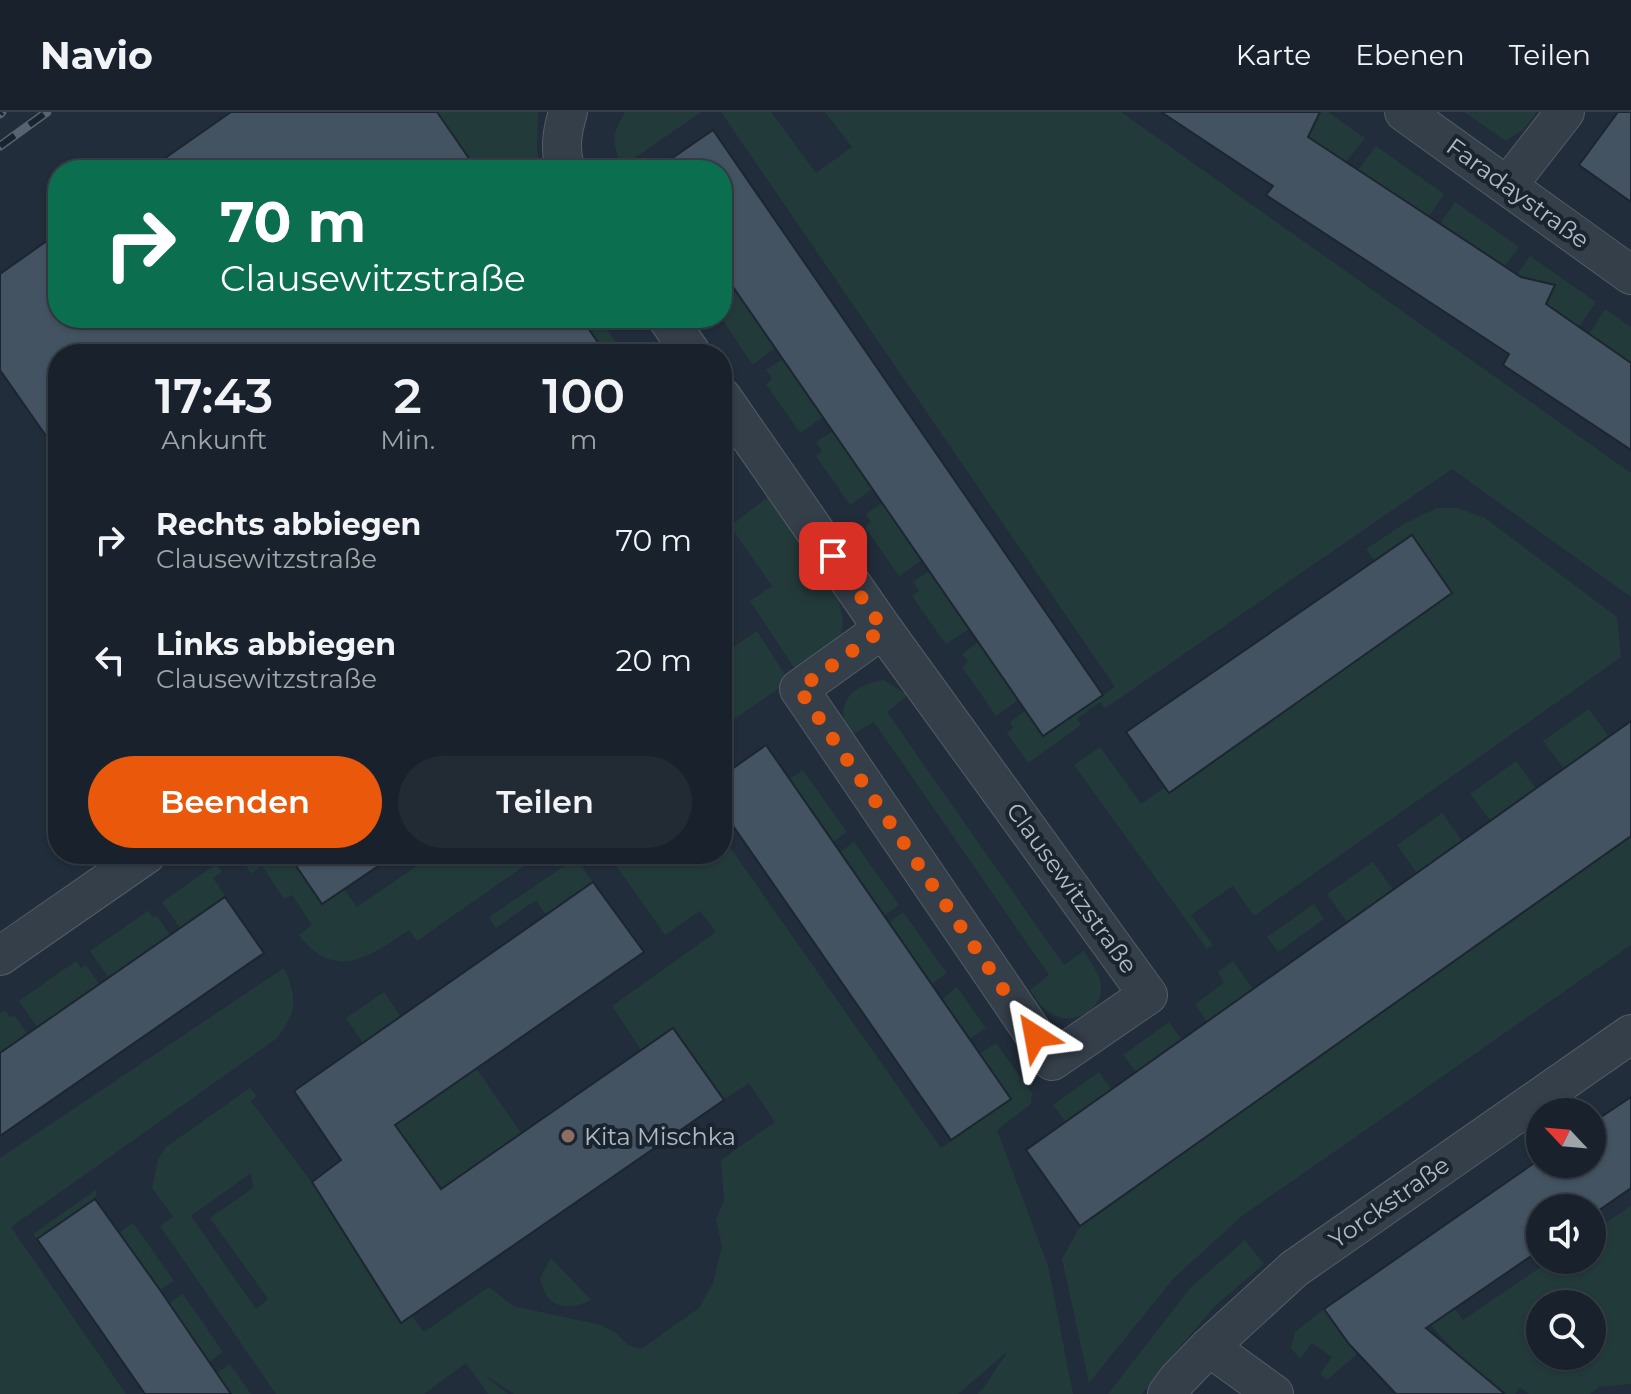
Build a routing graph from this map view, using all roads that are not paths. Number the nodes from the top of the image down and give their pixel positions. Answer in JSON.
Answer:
{"nodes":[{"id":1,"x":568,"y":112,"type":"edge"},
{"id":2,"x":1404,"y":112,"type":"edge"},
{"id":3,"x":1565,"y":112,"type":"edge"},
{"id":4,"x":563,"y":160,"type":"edge"},
{"id":5,"x":1508,"y":185,"type":"junction"},
{"id":6,"x":1631,"y":275,"type":"edge"},
{"id":7,"x":735,"y":444,"type":"edge"},
{"id":8,"x":883,"y":629,"type":"junction"},
{"id":9,"x":133,"y":864,"type":"edge"},
{"id":10,"x":0,"y":956,"type":"edge"},
{"id":11,"x":1631,"y":1034,"type":"edge"},
{"id":12,"x":1209,"y":1347,"type":"junction"},
{"id":13,"x":1167,"y":1394,"type":"edge"},
{"id":14,"x":1274,"y":1394,"type":"edge"}],
"edges":[{"from":1,"to":4,"type":"street"},
{"from":2,"to":5,"type":"street","name":"Faradaystraße"},
{"from":3,"to":5,"type":"street"},
{"from":5,"to":6,"type":"street","name":"Faradaystraße"},
{"from":7,"to":8,"type":"street","name":"Clausewitzstraße"},
{"from":8,"to":8,"type":"street","name":"Clausewitzstraße"},
{"from":9,"to":10,"type":"street"},
{"from":11,"to":12,"type":"street","name":"Yorckstraße"},
{"from":12,"to":13,"type":"street","name":"Yorckstraße"},
{"from":12,"to":14,"type":"street"}]}
